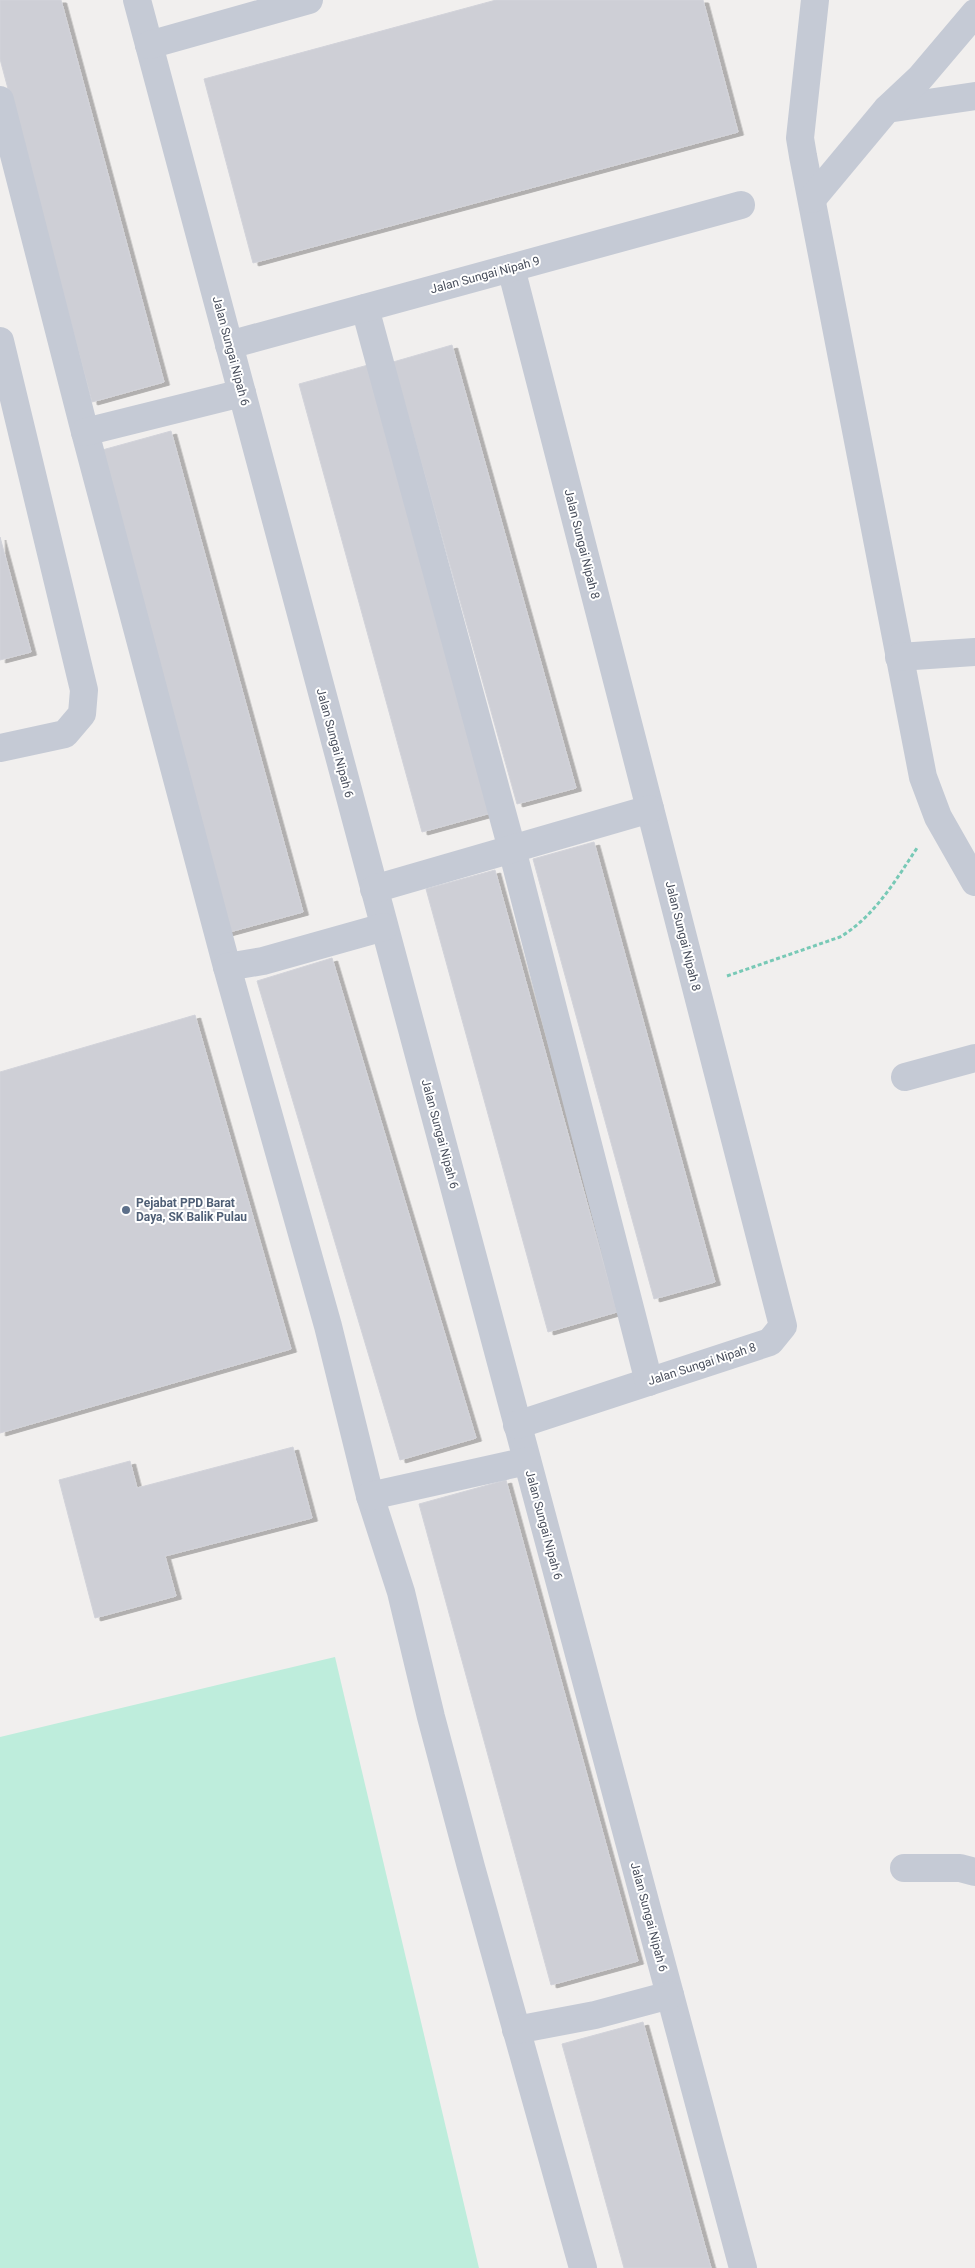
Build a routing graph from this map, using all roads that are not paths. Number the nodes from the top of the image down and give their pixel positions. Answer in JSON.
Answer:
{"nodes":[{"id":1,"x":137,"y":0,"type":"edge"},
{"id":2,"x":309,"y":0,"type":"edge"},
{"id":3,"x":815,"y":0,"type":"edge"},
{"id":4,"x":975,"y":13,"type":"edge"},
{"id":5,"x":149,"y":45,"type":"junction"},
{"id":6,"x":975,"y":96,"type":"edge"},
{"id":7,"x":0,"y":100,"type":"edge"},
{"id":8,"x":887,"y":109,"type":"junction"},
{"id":9,"x":812,"y":198,"type":"junction"},
{"id":10,"x":742,"y":205,"type":"dead end"},
{"id":11,"x":511,"y":268,"type":"junction"},
{"id":12,"x":365,"y":308,"type":"junction"},
{"id":13,"x":0,"y":341,"type":"edge"},
{"id":14,"x":229,"y":345,"type":"junction"},
{"id":15,"x":242,"y":393,"type":"junction"},
{"id":16,"x":85,"y":432,"type":"junction"},
{"id":17,"x":975,"y":652,"type":"edge"},
{"id":18,"x":899,"y":657,"type":"junction"},
{"id":19,"x":0,"y":748,"type":"edge"},
{"id":20,"x":650,"y":809,"type":"junction"},
{"id":21,"x":512,"y":849,"type":"junction"},
{"id":22,"x":975,"y":882,"type":"edge"},
{"id":23,"x":374,"y":889,"type":"junction"},
{"id":24,"x":384,"y":927,"type":"junction"},
{"id":25,"x":227,"y":967,"type":"junction"},
{"id":26,"x":975,"y":1058,"type":"edge"},
{"id":27,"x":905,"y":1078,"type":"dead end"},
{"id":28,"x":650,"y":1382,"type":"junction"},
{"id":29,"x":517,"y":1425,"type":"junction"},
{"id":30,"x":527,"y":1461,"type":"junction"},
{"id":31,"x":370,"y":1496,"type":"junction"},
{"id":32,"x":904,"y":1868,"type":"dead end"},
{"id":33,"x":975,"y":1872,"type":"edge"},
{"id":34,"x":670,"y":1994,"type":"junction"},
{"id":35,"x":516,"y":2030,"type":"junction"},
{"id":36,"x":583,"y":2268,"type":"edge"},
{"id":37,"x":742,"y":2268,"type":"edge"}],
"edges":[{"from":1,"to":5,"type":"street","name":"Jalan Sungai Nipah 6"},
{"from":2,"to":5,"type":"street"},
{"from":3,"to":9,"type":"street"},
{"from":4,"to":8,"type":"street"},
{"from":5,"to":14,"type":"street","name":"Jalan Sungai Nipah 6"},
{"from":6,"to":8,"type":"street"},
{"from":7,"to":16,"type":"street"},
{"from":8,"to":9,"type":"street"},
{"from":9,"to":18,"type":"street"},
{"from":10,"to":11,"type":"street","name":"Jalan Sungai Nipah 9"},
{"from":11,"to":12,"type":"street","name":"Jalan Sungai Nipah 9"},
{"from":11,"to":20,"type":"street","name":"Jalan Sungai Nipah 8"},
{"from":12,"to":14,"type":"street","name":"Jalan Sungai Nipah 9"},
{"from":12,"to":21,"type":"street"},
{"from":13,"to":19,"type":"street"},
{"from":14,"to":15,"type":"street","name":"Jalan Sungai Nipah 6"},
{"from":15,"to":16,"type":"street"},
{"from":15,"to":23,"type":"street","name":"Jalan Sungai Nipah 6"},
{"from":16,"to":25,"type":"street"},
{"from":17,"to":18,"type":"street"},
{"from":18,"to":22,"type":"street"},
{"from":20,"to":21,"type":"street"},
{"from":20,"to":28,"type":"street","name":"Jalan Sungai Nipah 8"},
{"from":21,"to":23,"type":"street"},
{"from":21,"to":28,"type":"street"},
{"from":23,"to":24,"type":"street","name":"Jalan Sungai Nipah 6"},
{"from":24,"to":25,"type":"street"},
{"from":24,"to":29,"type":"street","name":"Jalan Sungai Nipah 6"},
{"from":25,"to":31,"type":"street"},
{"from":26,"to":27,"type":"street"},
{"from":28,"to":29,"type":"street","name":"Jalan Sungai Nipah 8"},
{"from":29,"to":30,"type":"street","name":"Jalan Sungai Nipah 6"},
{"from":30,"to":31,"type":"street"},
{"from":30,"to":34,"type":"street","name":"Jalan Sungai Nipah 6"},
{"from":31,"to":35,"type":"street"},
{"from":32,"to":33,"type":"street"},
{"from":34,"to":35,"type":"street"},
{"from":34,"to":37,"type":"street","name":"Jalan Sungai Nipah 6"},
{"from":35,"to":36,"type":"street"}]}
